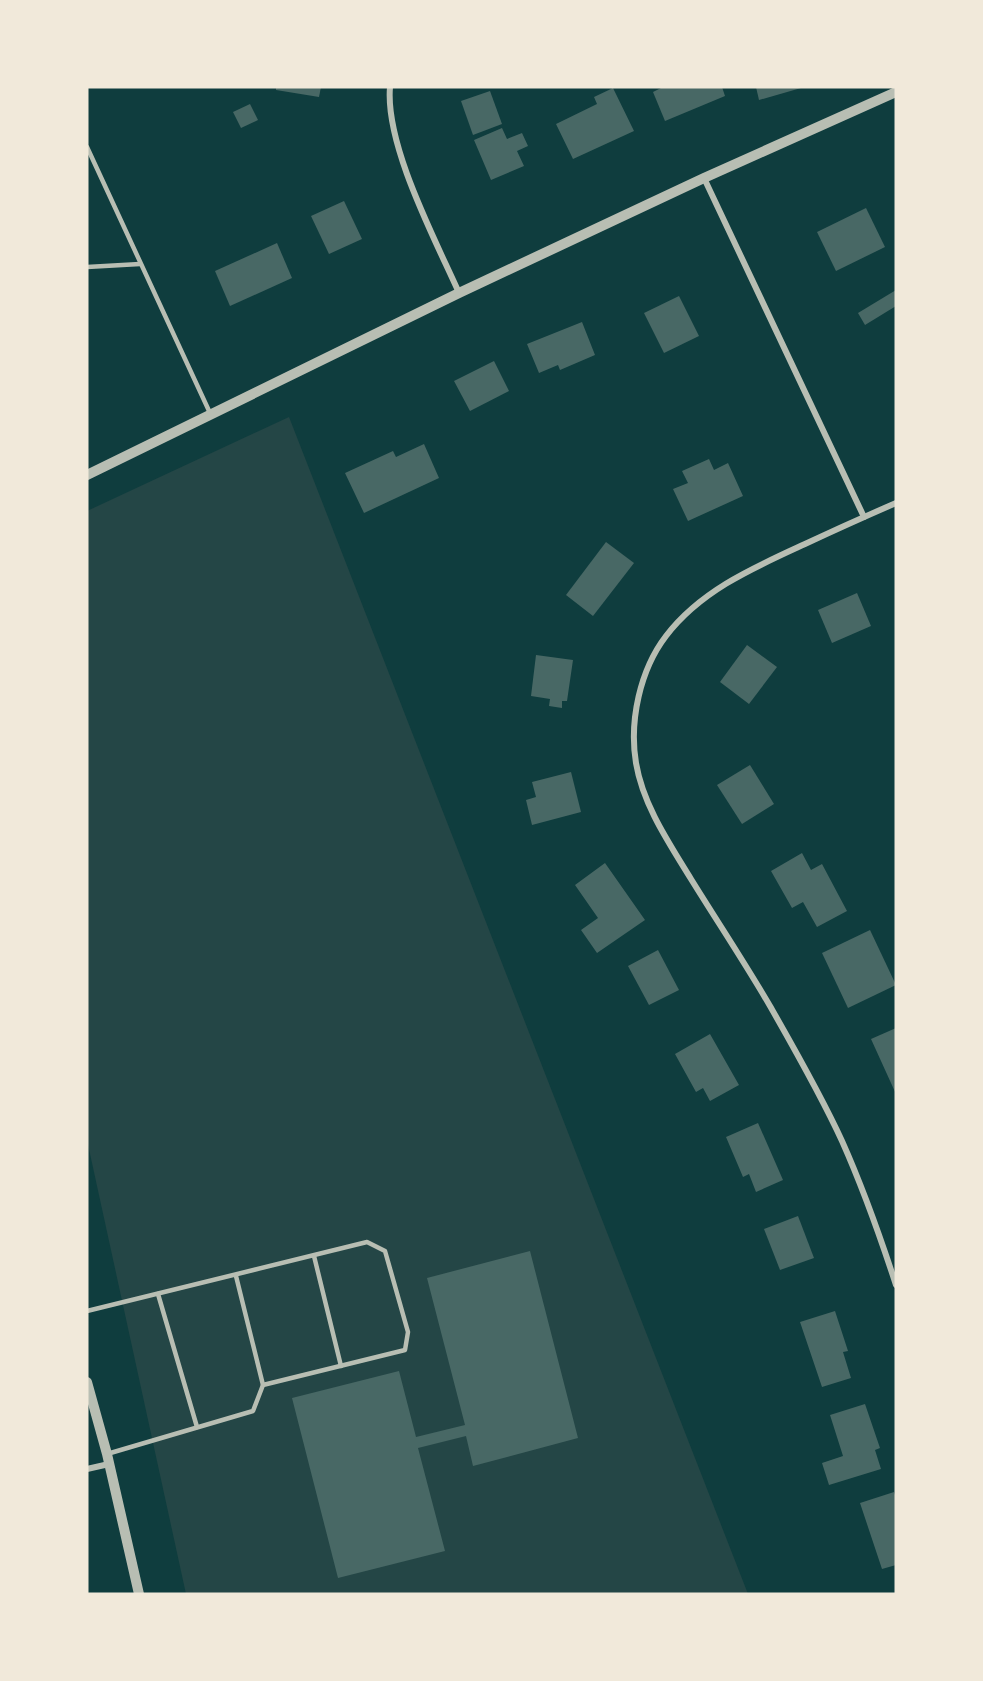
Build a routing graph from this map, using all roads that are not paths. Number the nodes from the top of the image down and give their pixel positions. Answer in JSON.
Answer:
{"nodes":[{"id":1,"x":390,"y":87,"type":"edge"},
{"id":2,"x":896,"y":92,"type":"edge"},
{"id":3,"x":87,"y":147,"type":"edge"},
{"id":4,"x":704,"y":178,"type":"junction"},
{"id":5,"x":140,"y":264,"type":"junction"},
{"id":6,"x":87,"y":267,"type":"edge"},
{"id":7,"x":459,"y":293,"type":"junction"},
{"id":8,"x":211,"y":416,"type":"junction"},
{"id":9,"x":87,"y":475,"type":"edge"},
{"id":10,"x":896,"y":503,"type":"edge"},
{"id":11,"x":864,"y":517,"type":"junction"},
{"id":12,"x":314,"y":1256,"type":"junction"},
{"id":13,"x":236,"y":1276,"type":"junction"},
{"id":14,"x":896,"y":1285,"type":"edge"},
{"id":15,"x":159,"y":1294,"type":"junction"},
{"id":16,"x":87,"y":1311,"type":"edge"},
{"id":17,"x":340,"y":1366,"type":"junction"},
{"id":18,"x":87,"y":1382,"type":"edge"},
{"id":19,"x":263,"y":1385,"type":"junction"},
{"id":20,"x":197,"y":1427,"type":"junction"},
{"id":21,"x":108,"y":1459,"type":"junction"},
{"id":22,"x":87,"y":1469,"type":"edge"},
{"id":23,"x":139,"y":1594,"type":"edge"}],
"edges":[{"from":1,"to":7,"type":"street"},
{"from":2,"to":4,"type":"street"},
{"from":3,"to":5,"type":"lane"},
{"from":4,"to":7,"type":"street"},
{"from":4,"to":11,"type":"street"},
{"from":5,"to":6,"type":"lane"},
{"from":5,"to":8,"type":"lane"},
{"from":7,"to":8,"type":"street"},
{"from":8,"to":9,"type":"street"},
{"from":10,"to":11,"type":"street"},
{"from":11,"to":14,"type":"street"},
{"from":12,"to":13,"type":"lane"},
{"from":12,"to":17,"type":"lane"},
{"from":12,"to":17,"type":"lane"},
{"from":13,"to":15,"type":"lane"},
{"from":13,"to":19,"type":"lane"},
{"from":15,"to":16,"type":"lane"},
{"from":15,"to":20,"type":"lane"},
{"from":17,"to":19,"type":"lane"},
{"from":18,"to":21,"type":"street"},
{"from":19,"to":20,"type":"lane"},
{"from":20,"to":21,"type":"lane"},
{"from":21,"to":22,"type":"street"},
{"from":21,"to":23,"type":"street"}]}
